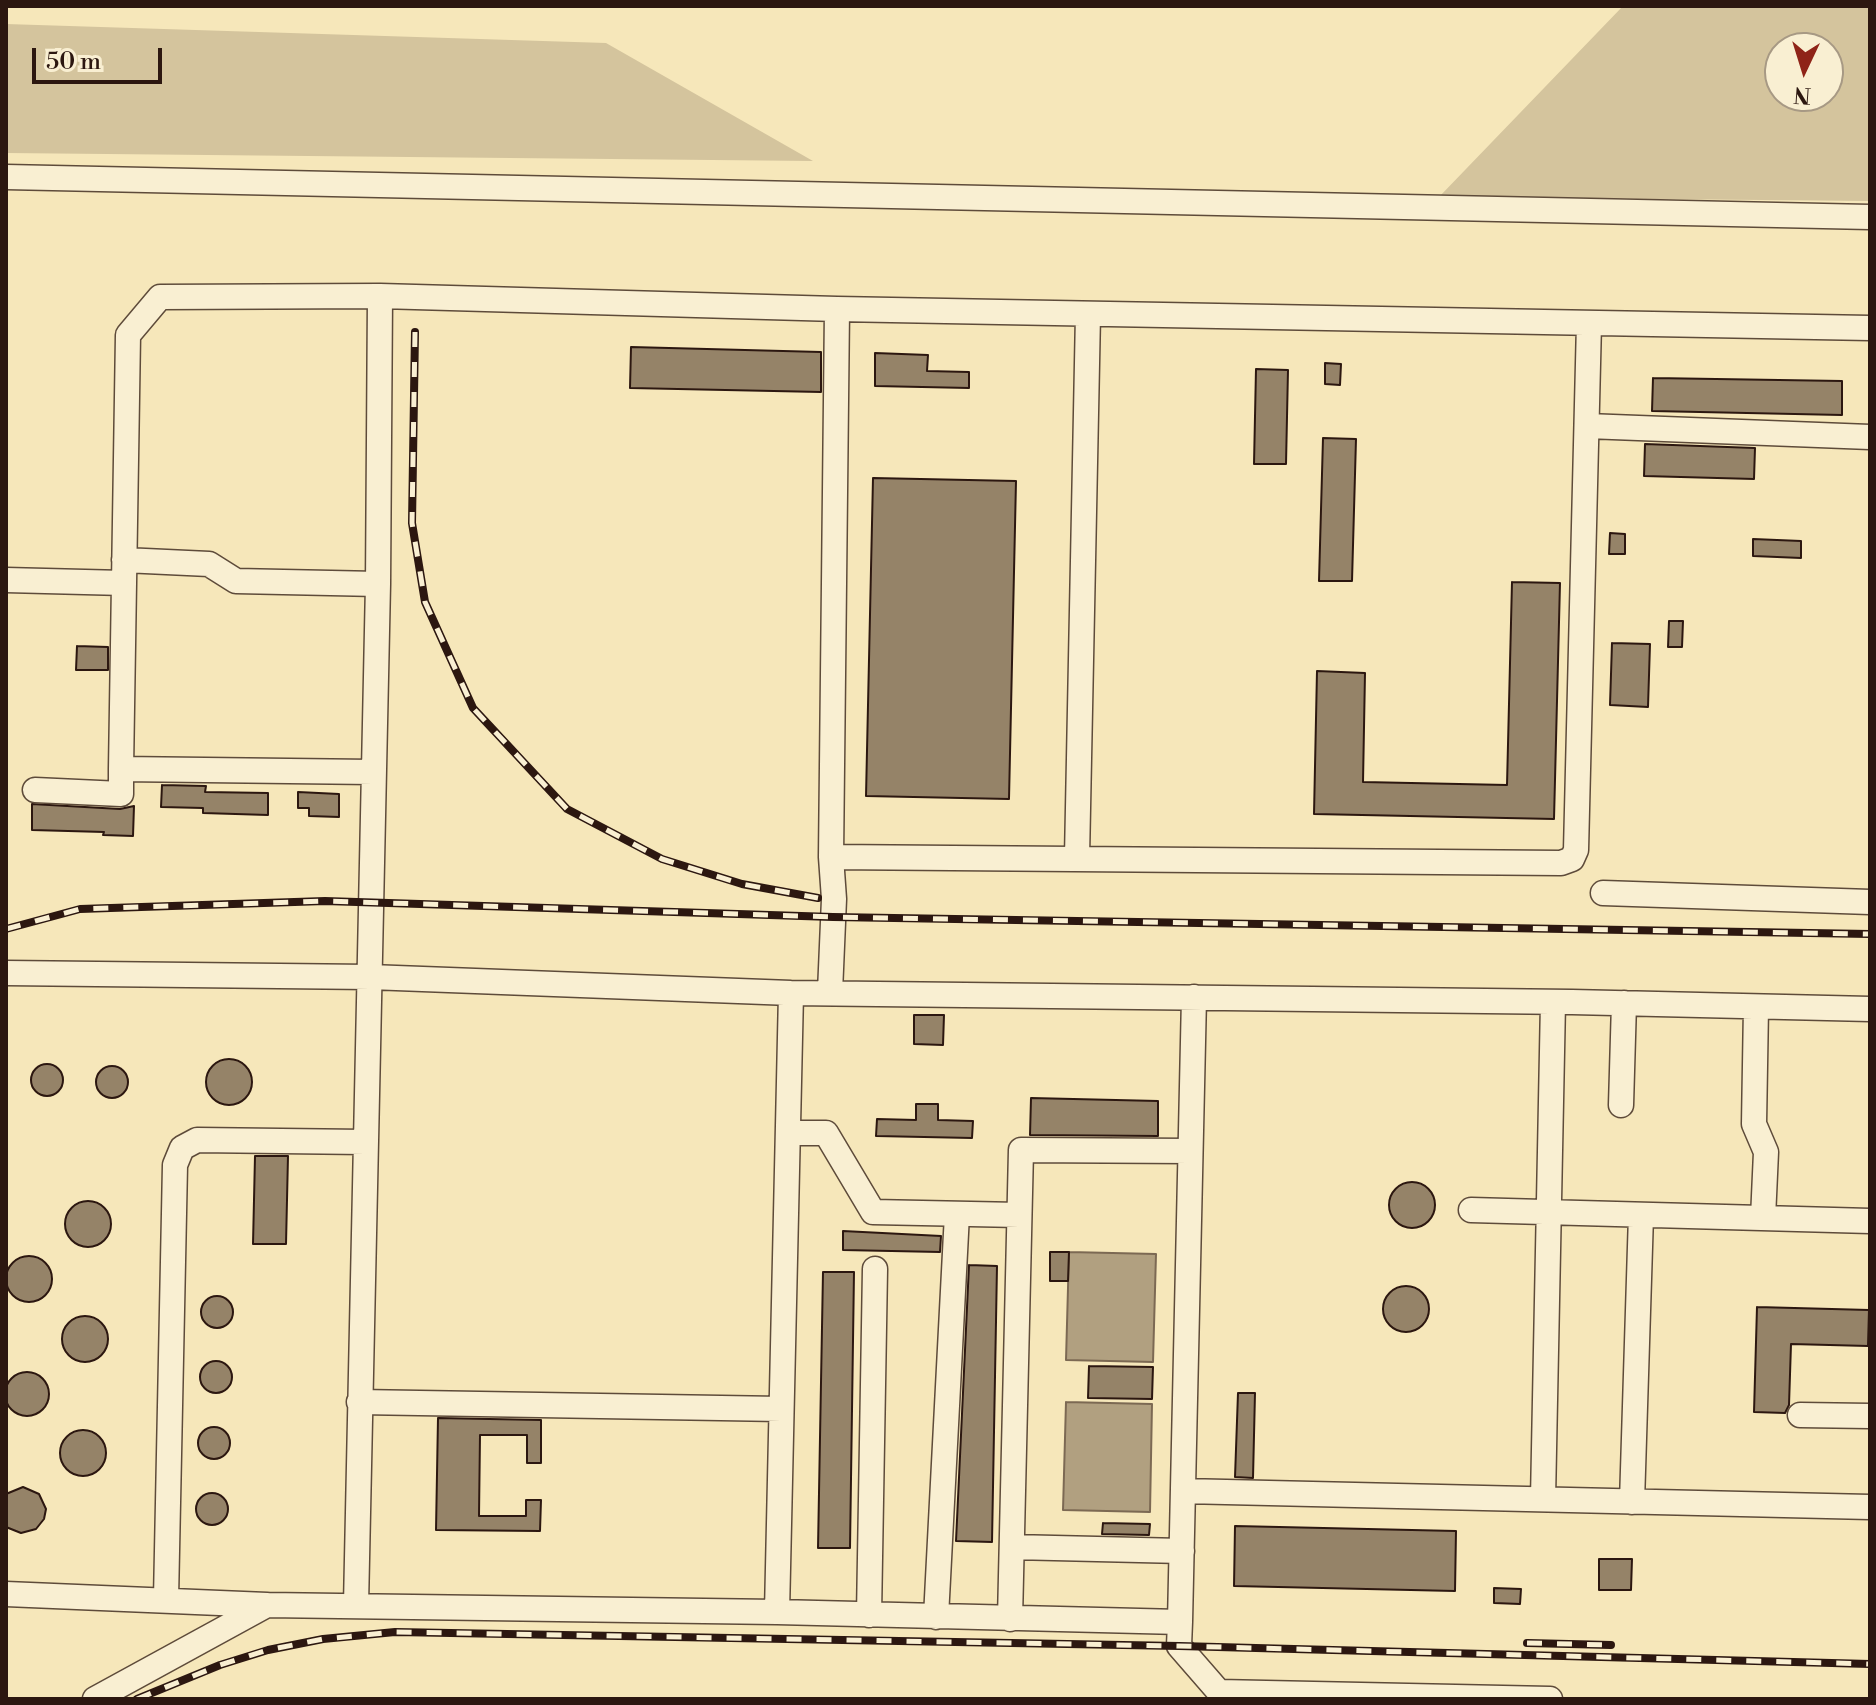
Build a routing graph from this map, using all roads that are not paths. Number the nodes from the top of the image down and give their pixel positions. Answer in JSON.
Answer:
{"nodes":[{"id":1,"x":6,"y":177,"type":"edge"},
{"id":2,"x":1870,"y":217,"type":"edge"},
{"id":3,"x":380,"y":296,"type":"junction"},
{"id":4,"x":837,"y":309,"type":"junction"},
{"id":5,"x":1088,"y":314,"type":"junction"},
{"id":6,"x":1589,"y":323,"type":"junction"},
{"id":7,"x":1870,"y":328,"type":"edge"},
{"id":8,"x":1587,"y":426,"type":"junction"},
{"id":9,"x":1870,"y":437,"type":"edge"},
{"id":10,"x":124,"y":571,"type":"junction"},
{"id":11,"x":6,"y":580,"type":"edge"},
{"id":12,"x":378,"y":584,"type":"junction"},
{"id":13,"x":121,"y":769,"type":"junction"},
{"id":14,"x":373,"y":772,"type":"junction"},
{"id":15,"x":35,"y":790,"type":"dead end"},
{"id":16,"x":831,"y":857,"type":"junction"},
{"id":17,"x":1077,"y":857,"type":"junction"},
{"id":18,"x":1603,"y":893,"type":"dead end"},
{"id":19,"x":1870,"y":902,"type":"edge"},
{"id":20,"x":6,"y":973,"type":"edge"},
{"id":21,"x":370,"y":977,"type":"junction"},
{"id":22,"x":830,"y":992,"type":"junction"},
{"id":23,"x":791,"y":993,"type":"junction"},
{"id":24,"x":1194,"y":997,"type":"junction"},
{"id":25,"x":1553,"y":1002,"type":"junction"},
{"id":26,"x":1624,"y":1003,"type":"junction"},
{"id":27,"x":1756,"y":1007,"type":"junction"},
{"id":28,"x":1870,"y":1009,"type":"edge"},
{"id":29,"x":1621,"y":1105,"type":"dead end"},
{"id":30,"x":788,"y":1133,"type":"junction"},
{"id":31,"x":365,"y":1142,"type":"junction"},
{"id":32,"x":1190,"y":1151,"type":"junction"},
{"id":33,"x":1471,"y":1210,"type":"dead end"},
{"id":34,"x":1549,"y":1212,"type":"junction"},
{"id":35,"x":957,"y":1214,"type":"junction"},
{"id":36,"x":1019,"y":1215,"type":"junction"},
{"id":37,"x":1641,"y":1215,"type":"junction"},
{"id":38,"x":1763,"y":1218,"type":"junction"},
{"id":39,"x":1870,"y":1221,"type":"edge"},
{"id":40,"x":875,"y":1269,"type":"dead end"},
{"id":41,"x":359,"y":1402,"type":"junction"},
{"id":42,"x":781,"y":1409,"type":"junction"},
{"id":43,"x":1800,"y":1415,"type":"dead end"},
{"id":44,"x":1870,"y":1416,"type":"edge"},
{"id":45,"x":1183,"y":1491,"type":"junction"},
{"id":46,"x":1543,"y":1499,"type":"junction"},
{"id":47,"x":1632,"y":1502,"type":"junction"},
{"id":48,"x":1870,"y":1507,"type":"edge"},
{"id":49,"x":1012,"y":1547,"type":"junction"},
{"id":50,"x":1182,"y":1551,"type":"junction"},
{"id":51,"x":6,"y":1594,"type":"edge"},
{"id":52,"x":166,"y":1599,"type":"junction"},
{"id":53,"x":267,"y":1605,"type":"junction"},
{"id":54,"x":356,"y":1605,"type":"junction"},
{"id":55,"x":777,"y":1612,"type":"junction"},
{"id":56,"x":869,"y":1615,"type":"junction"},
{"id":57,"x":936,"y":1617,"type":"junction"},
{"id":58,"x":1010,"y":1619,"type":"junction"},
{"id":59,"x":1180,"y":1622,"type":"junction"},
{"id":60,"x":1218,"y":1695,"type":"edge"},
{"id":61,"x":95,"y":1699,"type":"edge"},
{"id":62,"x":1550,"y":1699,"type":"edge"}],
"edges":[{"from":1,"to":2,"type":"street"},
{"from":3,"to":4,"type":"street"},
{"from":3,"to":10,"type":"street"},
{"from":3,"to":12,"type":"street"},
{"from":4,"to":5,"type":"street"},
{"from":4,"to":16,"type":"street"},
{"from":5,"to":6,"type":"street"},
{"from":5,"to":17,"type":"street"},
{"from":6,"to":7,"type":"street"},
{"from":6,"to":8,"type":"street"},
{"from":8,"to":9,"type":"street"},
{"from":8,"to":17,"type":"street"},
{"from":10,"to":11,"type":"street"},
{"from":10,"to":12,"type":"street"},
{"from":10,"to":13,"type":"street"},
{"from":12,"to":14,"type":"street"},
{"from":13,"to":14,"type":"street"},
{"from":13,"to":15,"type":"street"},
{"from":14,"to":21,"type":"street"},
{"from":16,"to":17,"type":"street"},
{"from":16,"to":22,"type":"street"},
{"from":18,"to":19,"type":"street"},
{"from":20,"to":21,"type":"street"},
{"from":21,"to":23,"type":"street"},
{"from":21,"to":31,"type":"street"},
{"from":22,"to":23,"type":"street"},
{"from":22,"to":24,"type":"street"},
{"from":23,"to":30,"type":"street"},
{"from":24,"to":25,"type":"street"},
{"from":24,"to":32,"type":"street"},
{"from":25,"to":26,"type":"street"},
{"from":25,"to":34,"type":"street"},
{"from":26,"to":27,"type":"street"},
{"from":26,"to":29,"type":"street"},
{"from":27,"to":28,"type":"street"},
{"from":27,"to":38,"type":"street"},
{"from":30,"to":35,"type":"street"},
{"from":30,"to":42,"type":"street"},
{"from":31,"to":41,"type":"street"},
{"from":31,"to":52,"type":"street"},
{"from":32,"to":36,"type":"street"},
{"from":32,"to":45,"type":"street"},
{"from":33,"to":34,"type":"street"},
{"from":34,"to":37,"type":"street"},
{"from":34,"to":46,"type":"street"},
{"from":35,"to":36,"type":"street"},
{"from":35,"to":57,"type":"street"},
{"from":36,"to":49,"type":"street"},
{"from":37,"to":38,"type":"street"},
{"from":37,"to":47,"type":"street"},
{"from":38,"to":39,"type":"street"},
{"from":40,"to":56,"type":"street"},
{"from":41,"to":42,"type":"street"},
{"from":41,"to":54,"type":"street"},
{"from":42,"to":55,"type":"street"},
{"from":43,"to":44,"type":"street"},
{"from":45,"to":46,"type":"street"},
{"from":45,"to":50,"type":"street"},
{"from":46,"to":47,"type":"street"},
{"from":47,"to":48,"type":"street"},
{"from":49,"to":50,"type":"street"},
{"from":49,"to":58,"type":"street"},
{"from":50,"to":59,"type":"street"},
{"from":51,"to":52,"type":"street"},
{"from":52,"to":53,"type":"street"},
{"from":53,"to":54,"type":"street"},
{"from":53,"to":61,"type":"street"},
{"from":54,"to":55,"type":"street"},
{"from":55,"to":56,"type":"street"},
{"from":56,"to":57,"type":"street"},
{"from":57,"to":58,"type":"street"},
{"from":58,"to":59,"type":"street"},
{"from":59,"to":60,"type":"street"},
{"from":60,"to":62,"type":"street"}]}
